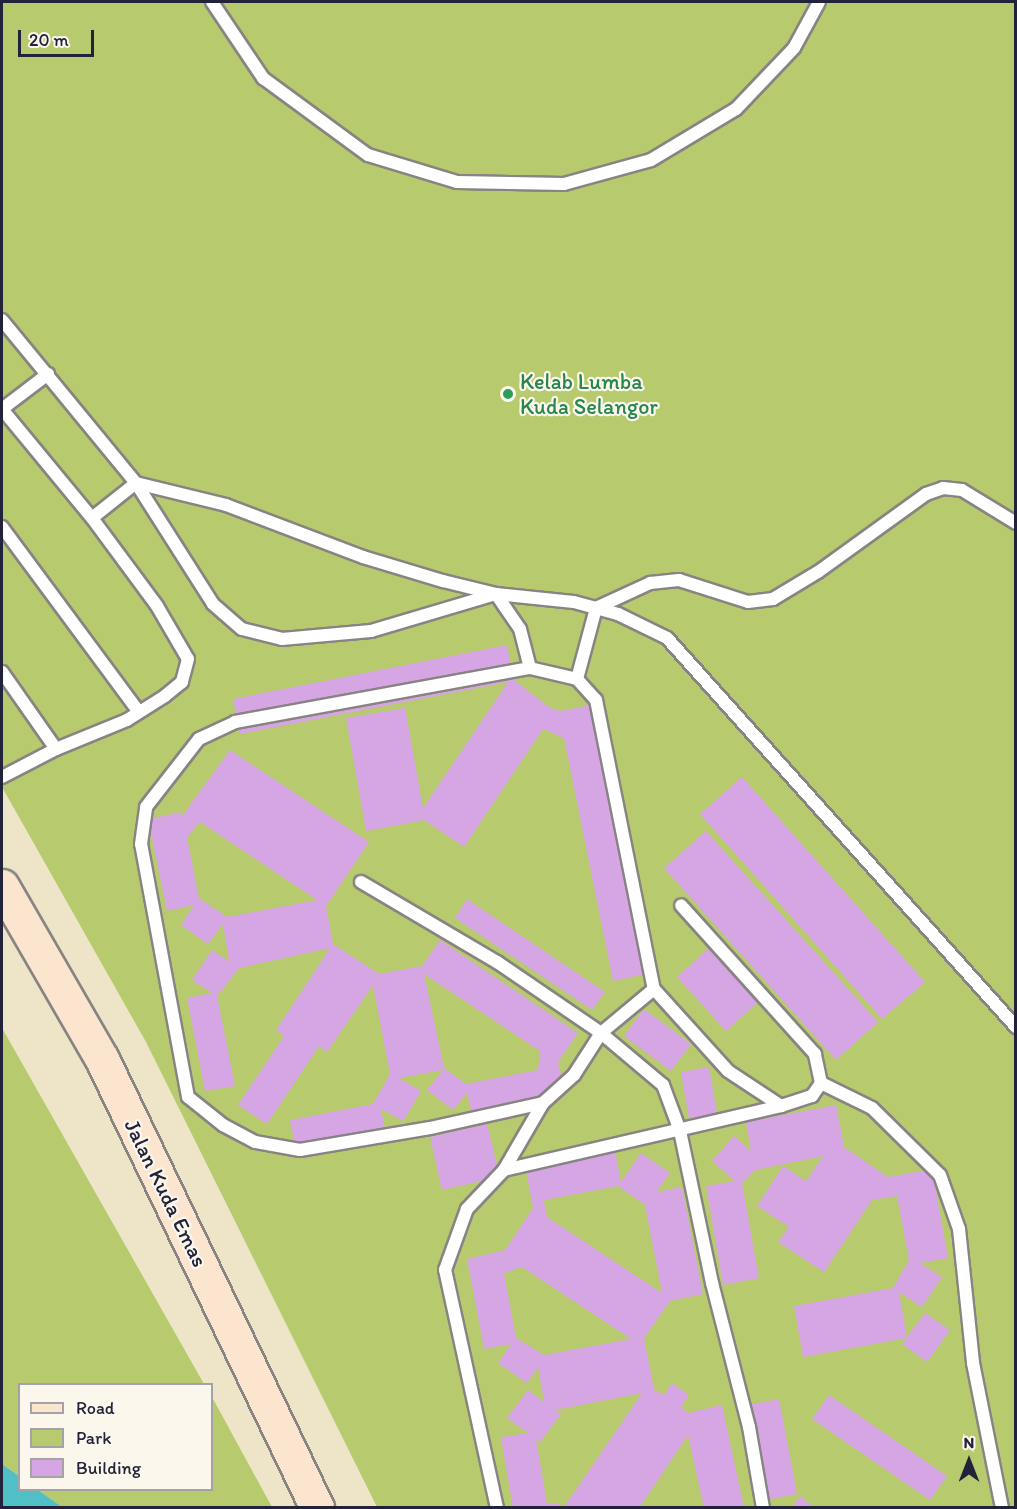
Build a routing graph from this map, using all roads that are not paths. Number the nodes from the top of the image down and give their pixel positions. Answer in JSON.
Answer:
{"nodes":[{"id":1,"x":212,"y":2,"type":"edge"},
{"id":2,"x":819,"y":2,"type":"edge"},
{"id":3,"x":2,"y":320,"type":"edge"},
{"id":4,"x":48,"y":374,"type":"junction"},
{"id":5,"x":2,"y":409,"type":"edge"},
{"id":6,"x":136,"y":483,"type":"junction"},
{"id":7,"x":92,"y":518,"type":"junction"},
{"id":8,"x":1016,"y":524,"type":"edge"},
{"id":9,"x":2,"y":527,"type":"edge"},
{"id":10,"x":496,"y":594,"type":"junction"},
{"id":11,"x":596,"y":608,"type":"junction"},
{"id":12,"x":530,"y":668,"type":"junction"},
{"id":13,"x":2,"y":672,"type":"edge"},
{"id":14,"x":577,"y":680,"type":"junction"},
{"id":15,"x":139,"y":712,"type":"junction"},
{"id":16,"x":56,"y":749,"type":"junction"},
{"id":17,"x":2,"y":777,"type":"edge"},
{"id":18,"x":361,"y":882,"type":"dead end"},
{"id":19,"x":2,"y":886,"type":"edge"},
{"id":20,"x":681,"y":904,"type":"dead end"},
{"id":21,"x":654,"y":989,"type":"junction"},
{"id":22,"x":1016,"y":1027,"type":"edge"},
{"id":23,"x":601,"y":1033,"type":"junction"},
{"id":24,"x":821,"y":1083,"type":"junction"},
{"id":25,"x":543,"y":1103,"type":"junction"},
{"id":26,"x":781,"y":1106,"type":"junction"},
{"id":27,"x":680,"y":1131,"type":"junction"},
{"id":28,"x":504,"y":1170,"type":"junction"},
{"id":29,"x":317,"y":1508,"type":"edge"},
{"id":30,"x":497,"y":1508,"type":"edge"},
{"id":31,"x":763,"y":1508,"type":"edge"},
{"id":32,"x":1002,"y":1508,"type":"edge"}],
"edges":[{"from":1,"to":2,"type":"lane"},
{"from":3,"to":4,"type":"lane"},
{"from":4,"to":5,"type":"lane"},
{"from":4,"to":6,"type":"lane"},
{"from":5,"to":7,"type":"lane"},
{"from":6,"to":7,"type":"lane"},
{"from":6,"to":10,"type":"lane"},
{"from":6,"to":10,"type":"lane"},
{"from":7,"to":15,"type":"lane"},
{"from":8,"to":11,"type":"lane"},
{"from":9,"to":15,"type":"lane"},
{"from":10,"to":11,"type":"lane"},
{"from":10,"to":12,"type":"lane"},
{"from":11,"to":14,"type":"lane"},
{"from":11,"to":22,"type":"lane"},
{"from":12,"to":14,"type":"lane"},
{"from":12,"to":25,"type":"lane"},
{"from":13,"to":16,"type":"lane"},
{"from":14,"to":21,"type":"lane"},
{"from":15,"to":16,"type":"lane"},
{"from":16,"to":17,"type":"lane"},
{"from":18,"to":23,"type":"lane"},
{"from":19,"to":29,"type":"street","name":"Jalan Kuda Emas"},
{"from":20,"to":24,"type":"lane"},
{"from":21,"to":23,"type":"lane"},
{"from":21,"to":26,"type":"lane"},
{"from":23,"to":25,"type":"lane"},
{"from":23,"to":27,"type":"lane"},
{"from":24,"to":26,"type":"lane"},
{"from":24,"to":32,"type":"lane"},
{"from":25,"to":28,"type":"lane"},
{"from":26,"to":27,"type":"lane"},
{"from":27,"to":28,"type":"lane"},
{"from":27,"to":31,"type":"lane"},
{"from":28,"to":30,"type":"lane"}]}
